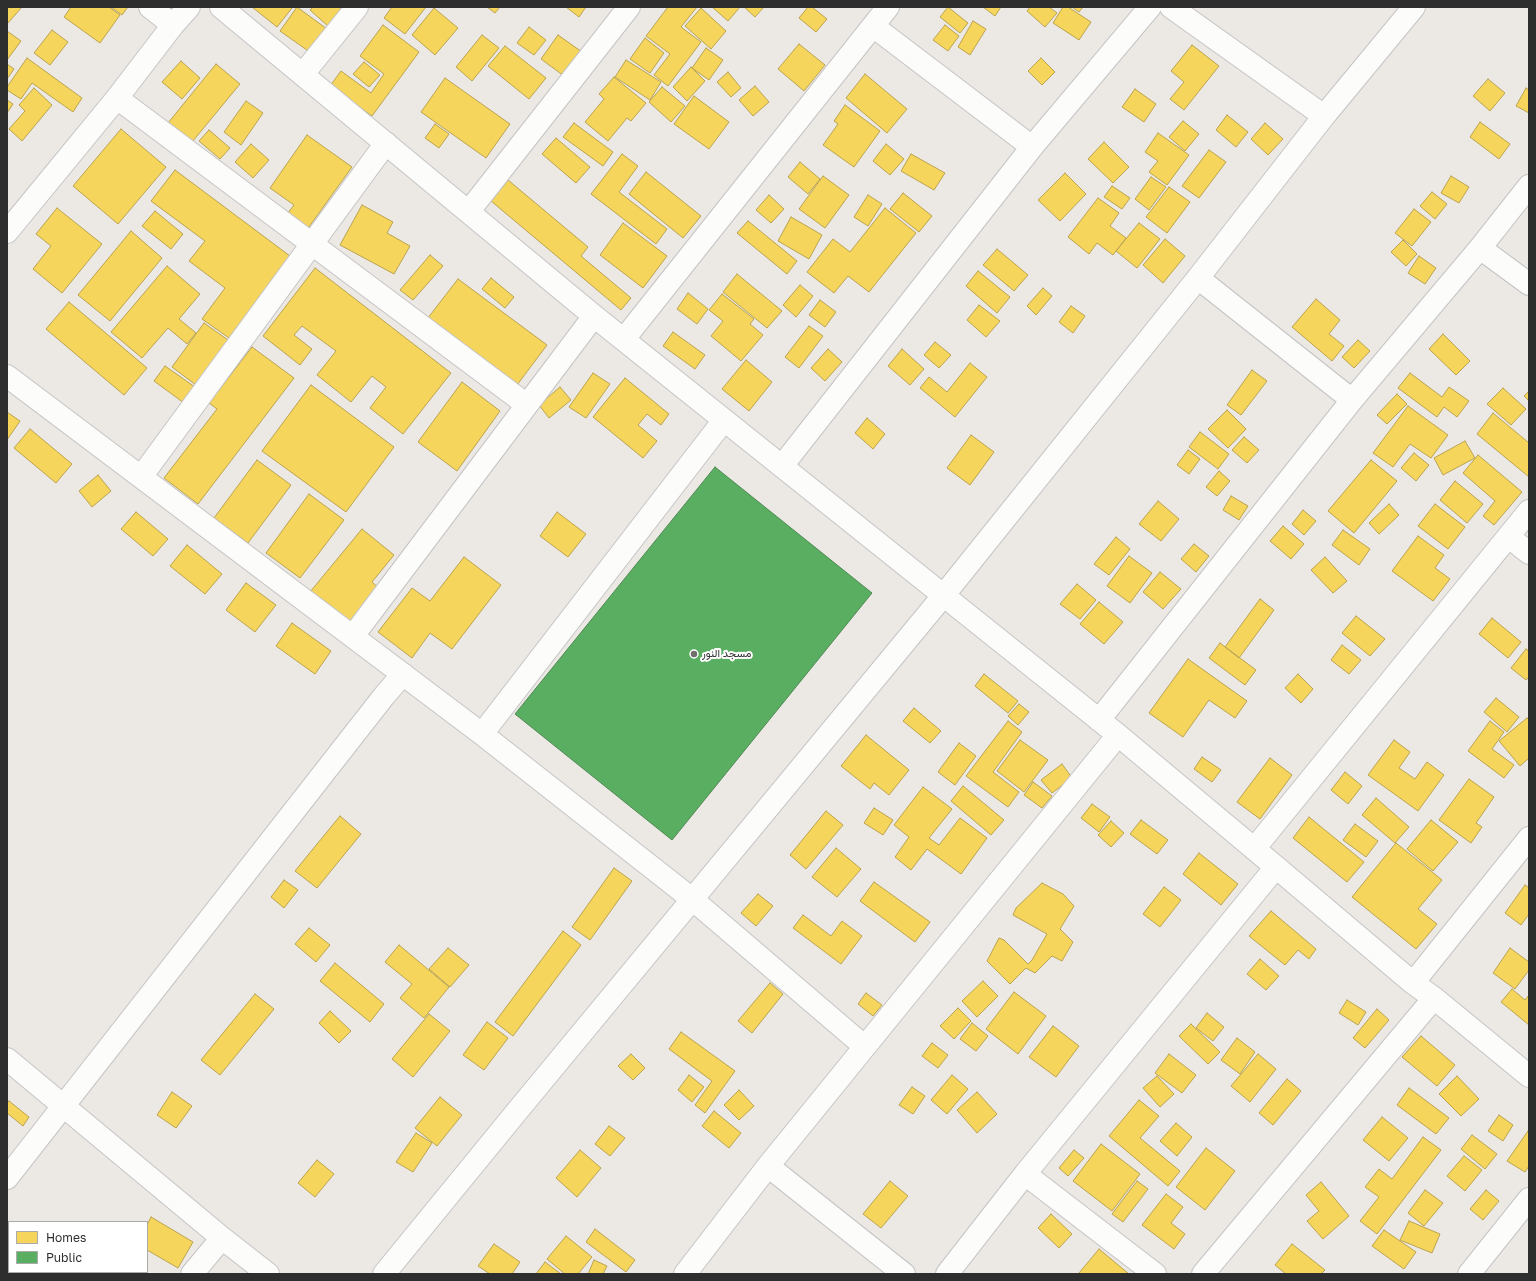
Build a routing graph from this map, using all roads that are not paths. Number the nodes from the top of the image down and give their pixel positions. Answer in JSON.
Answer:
{"nodes":[{"id":1,"x":150,"y":7,"type":"edge"},
{"id":2,"x":190,"y":7,"type":"edge"},
{"id":3,"x":221,"y":7,"type":"edge"},
{"id":4,"x":357,"y":7,"type":"edge"},
{"id":5,"x":629,"y":7,"type":"edge"},
{"id":6,"x":888,"y":7,"type":"edge"},
{"id":7,"x":1150,"y":7,"type":"edge"},
{"id":8,"x":1171,"y":7,"type":"edge"},
{"id":9,"x":1414,"y":7,"type":"edge"},
{"id":10,"x":173,"y":25,"type":"junction"},
{"id":11,"x":873,"y":26,"type":"junction"},
{"id":12,"x":303,"y":74,"type":"junction"},
{"id":13,"x":117,"y":98,"type":"junction"},
{"id":14,"x":1324,"y":116,"type":"junction"},
{"id":15,"x":386,"y":143,"type":"junction"},
{"id":16,"x":1032,"y":147,"type":"junction"},
{"id":17,"x":1529,"y":186,"type":"edge"},
{"id":18,"x":468,"y":211,"type":"junction"},
{"id":19,"x":7,"y":232,"type":"edge"},
{"id":20,"x":312,"y":244,"type":"junction"},
{"id":21,"x":1480,"y":248,"type":"junction"},
{"id":22,"x":1198,"y":278,"type":"junction"},
{"id":23,"x":1529,"y":284,"type":"edge"},
{"id":24,"x":594,"y":316,"type":"junction"},
{"id":25,"x":624,"y":339,"type":"junction"},
{"id":26,"x":7,"y":376,"type":"edge"},
{"id":27,"x":1352,"y":400,"type":"junction"},
{"id":28,"x":527,"y":405,"type":"junction"},
{"id":29,"x":724,"y":420,"type":"junction"},
{"id":30,"x":782,"y":466,"type":"junction"},
{"id":31,"x":142,"y":477,"type":"junction"},
{"id":32,"x":1529,"y":511,"type":"edge"},
{"id":33,"x":1509,"y":537,"type":"junction"},
{"id":34,"x":1529,"y":553,"type":"edge"},
{"id":35,"x":943,"y":596,"type":"junction"},
{"id":36,"x":353,"y":636,"type":"junction"},
{"id":37,"x":403,"y":674,"type":"junction"},
{"id":38,"x":1099,"y":720,"type":"junction"},
{"id":39,"x":482,"y":734,"type":"junction"},
{"id":40,"x":1118,"y":735,"type":"junction"},
{"id":41,"x":1529,"y":838,"type":"edge"},
{"id":42,"x":1254,"y":848,"type":"junction"},
{"id":43,"x":1276,"y":867,"type":"junction"},
{"id":44,"x":692,"y":899,"type":"junction"},
{"id":45,"x":1413,"y":983,"type":"junction"},
{"id":46,"x":1434,"y":998,"type":"junction"},
{"id":47,"x":864,"y":1046,"type":"junction"},
{"id":48,"x":7,"y":1059,"type":"edge"},
{"id":49,"x":1529,"y":1076,"type":"edge"},
{"id":50,"x":63,"y":1106,"type":"junction"},
{"id":51,"x":768,"y":1166,"type":"junction"},
{"id":52,"x":1025,"y":1174,"type":"junction"},
{"id":53,"x":7,"y":1178,"type":"edge"},
{"id":54,"x":1529,"y":1199,"type":"edge"},
{"id":55,"x":222,"y":1238,"type":"junction"},
{"id":56,"x":192,"y":1274,"type":"edge"},
{"id":57,"x":268,"y":1274,"type":"edge"},
{"id":58,"x":384,"y":1274,"type":"edge"},
{"id":59,"x":685,"y":1274,"type":"edge"},
{"id":60,"x":904,"y":1274,"type":"edge"},
{"id":61,"x":946,"y":1274,"type":"edge"},
{"id":62,"x":1155,"y":1274,"type":"edge"},
{"id":63,"x":1203,"y":1274,"type":"edge"},
{"id":64,"x":1469,"y":1274,"type":"edge"}],
"edges":[{"from":1,"to":10,"type":"street"},
{"from":2,"to":10,"type":"street"},
{"from":3,"to":12,"type":"street"},
{"from":4,"to":12,"type":"street"},
{"from":5,"to":18,"type":"street"},
{"from":6,"to":11,"type":"street"},
{"from":7,"to":16,"type":"street"},
{"from":8,"to":14,"type":"street"},
{"from":9,"to":14,"type":"street"},
{"from":10,"to":13,"type":"street"},
{"from":11,"to":16,"type":"street"},
{"from":11,"to":25,"type":"street"},
{"from":12,"to":15,"type":"street"},
{"from":13,"to":19,"type":"street"},
{"from":13,"to":20,"type":"street"},
{"from":14,"to":22,"type":"street"},
{"from":15,"to":18,"type":"street"},
{"from":15,"to":20,"type":"street"},
{"from":16,"to":30,"type":"street"},
{"from":17,"to":21,"type":"street"},
{"from":18,"to":24,"type":"street"},
{"from":20,"to":28,"type":"street"},
{"from":20,"to":31,"type":"street"},
{"from":21,"to":23,"type":"street"},
{"from":21,"to":27,"type":"street"},
{"from":22,"to":27,"type":"street"},
{"from":22,"to":35,"type":"street"},
{"from":24,"to":25,"type":"street"},
{"from":24,"to":28,"type":"street"},
{"from":25,"to":29,"type":"street"},
{"from":26,"to":31,"type":"street"},
{"from":27,"to":38,"type":"street"},
{"from":28,"to":36,"type":"street"},
{"from":29,"to":30,"type":"street"},
{"from":29,"to":39,"type":"street"},
{"from":30,"to":35,"type":"street"},
{"from":31,"to":36,"type":"street"},
{"from":32,"to":33,"type":"street"},
{"from":33,"to":34,"type":"street"},
{"from":33,"to":42,"type":"street"},
{"from":35,"to":38,"type":"street"},
{"from":35,"to":44,"type":"street"},
{"from":36,"to":37,"type":"street"},
{"from":37,"to":39,"type":"street"},
{"from":37,"to":50,"type":"street"},
{"from":38,"to":40,"type":"street"},
{"from":39,"to":44,"type":"street"},
{"from":40,"to":42,"type":"street"},
{"from":40,"to":47,"type":"street"},
{"from":41,"to":45,"type":"street"},
{"from":42,"to":43,"type":"street"},
{"from":43,"to":45,"type":"street"},
{"from":43,"to":52,"type":"street"},
{"from":44,"to":47,"type":"street"},
{"from":44,"to":58,"type":"street"},
{"from":45,"to":46,"type":"street"},
{"from":46,"to":49,"type":"street"},
{"from":46,"to":63,"type":"street"},
{"from":47,"to":51,"type":"street"},
{"from":48,"to":50,"type":"street"},
{"from":50,"to":53,"type":"street"},
{"from":50,"to":55,"type":"street"},
{"from":51,"to":59,"type":"street"},
{"from":51,"to":60,"type":"street"},
{"from":52,"to":61,"type":"street"},
{"from":52,"to":62,"type":"street"},
{"from":54,"to":64,"type":"street"},
{"from":55,"to":56,"type":"street"},
{"from":55,"to":57,"type":"street"}]}
